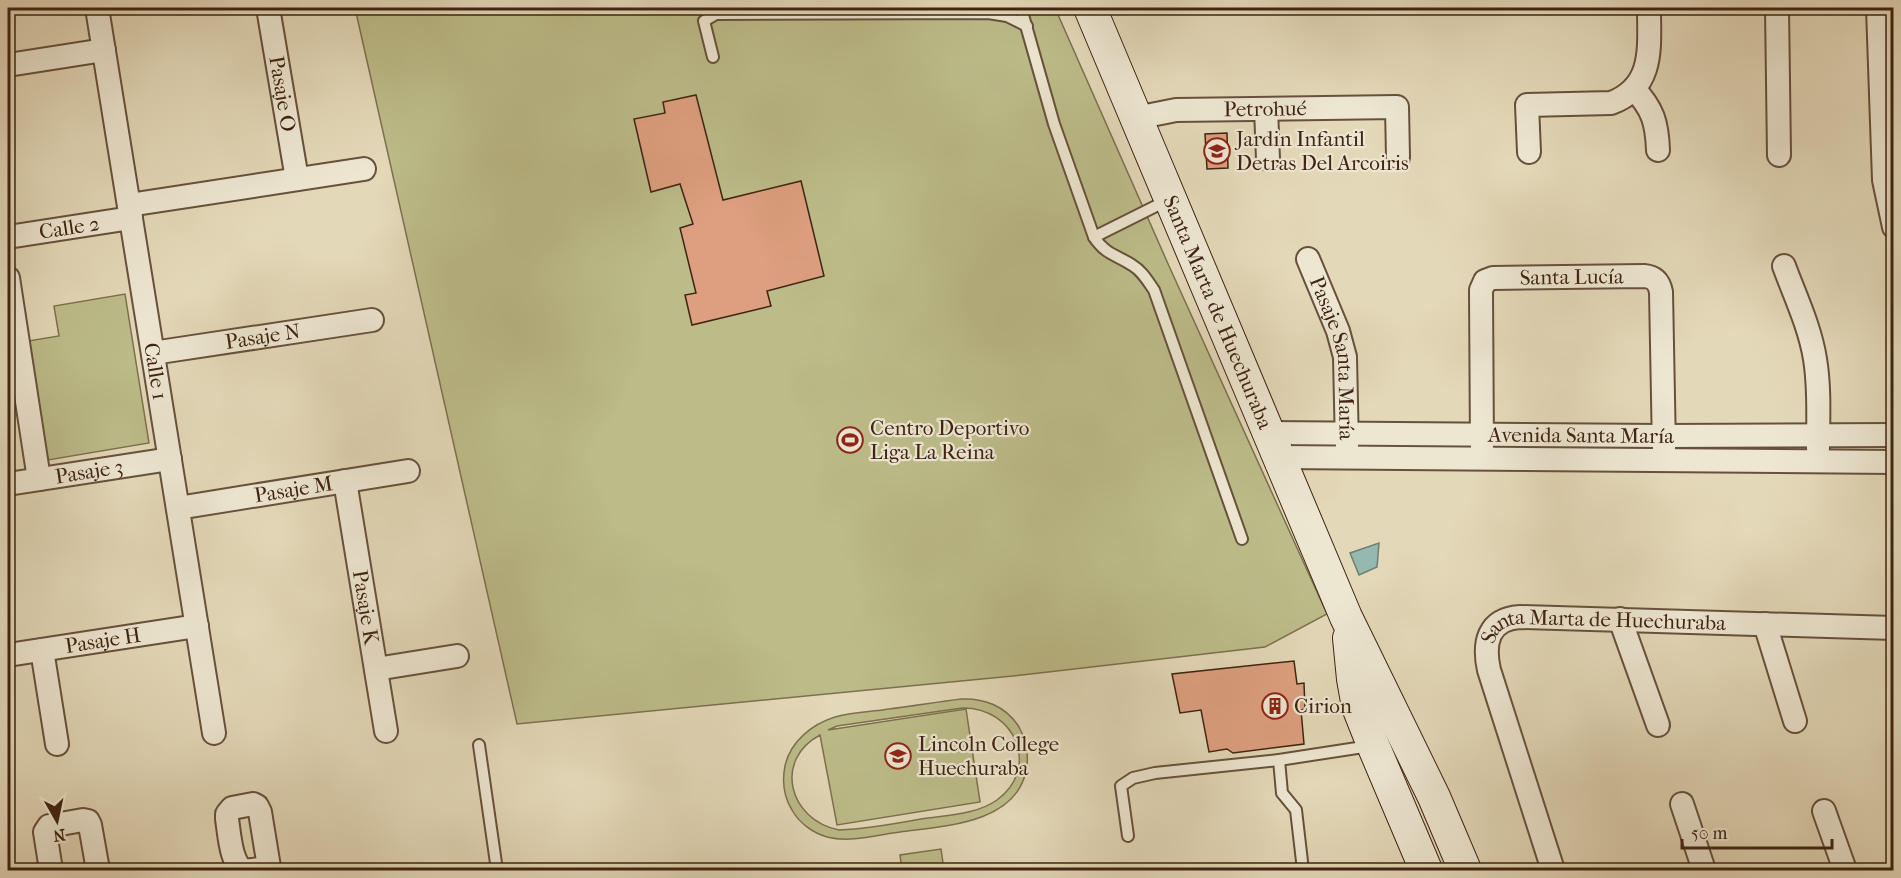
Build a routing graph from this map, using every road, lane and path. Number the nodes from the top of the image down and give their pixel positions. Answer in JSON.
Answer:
{"nodes":[{"id":1,"x":97,"y":8,"type":"edge"},
{"id":2,"x":268,"y":8,"type":"edge"},
{"id":3,"x":1021,"y":8,"type":"edge"},
{"id":4,"x":1090,"y":8,"type":"edge"},
{"id":5,"x":1649,"y":8,"type":"edge"},
{"id":6,"x":1777,"y":8,"type":"edge"},
{"id":7,"x":1878,"y":8,"type":"edge"},
{"id":8,"x":1027,"y":26,"type":"junction"},
{"id":9,"x":104,"y":50,"type":"junction"},
{"id":10,"x":712,"y":57,"type":"dead end"},
{"id":11,"x":8,"y":65,"type":"edge"},
{"id":12,"x":1634,"y":89,"type":"junction"},
{"id":13,"x":1266,"y":109,"type":"junction"},
{"id":14,"x":1136,"y":118,"type":"junction"},
{"id":15,"x":1658,"y":150,"type":"dead end"},
{"id":16,"x":1529,"y":152,"type":"dead end"},
{"id":17,"x":1779,"y":155,"type":"dead end"},
{"id":18,"x":1398,"y":157,"type":"dead end"},
{"id":19,"x":1268,"y":159,"type":"dead end"},
{"id":20,"x":364,"y":169,"type":"dead end"},
{"id":21,"x":297,"y":179,"type":"junction"},
{"id":22,"x":1170,"y":199,"type":"junction"},
{"id":23,"x":130,"y":212,"type":"junction"},
{"id":24,"x":1892,"y":220,"type":"edge"},
{"id":25,"x":8,"y":237,"type":"edge"},
{"id":26,"x":1094,"y":237,"type":"junction"},
{"id":27,"x":1308,"y":259,"type":"dead end"},
{"id":28,"x":1784,"y":266,"type":"dead end"},
{"id":29,"x":8,"y":278,"type":"edge"},
{"id":30,"x":372,"y":320,"type":"dead end"},
{"id":31,"x":153,"y":353,"type":"junction"},
{"id":32,"x":1347,"y":435,"type":"junction"},
{"id":33,"x":1482,"y":435,"type":"junction"},
{"id":34,"x":1818,"y":435,"type":"junction"},
{"id":35,"x":1893,"y":435,"type":"edge"},
{"id":36,"x":1663,"y":436,"type":"junction"},
{"id":37,"x":1274,"y":445,"type":"junction"},
{"id":38,"x":170,"y":459,"type":"junction"},
{"id":39,"x":1347,"y":459,"type":"junction"},
{"id":40,"x":1482,"y":460,"type":"junction"},
{"id":41,"x":1664,"y":461,"type":"junction"},
{"id":42,"x":1818,"y":462,"type":"junction"},
{"id":43,"x":1893,"y":462,"type":"edge"},
{"id":44,"x":408,"y":471,"type":"dead end"},
{"id":45,"x":39,"y":479,"type":"junction"},
{"id":46,"x":345,"y":481,"type":"junction"},
{"id":47,"x":8,"y":484,"type":"edge"},
{"id":48,"x":178,"y":508,"type":"junction"},
{"id":49,"x":1242,"y":539,"type":"dead end"},
{"id":50,"x":1346,"y":616,"type":"junction"},
{"id":51,"x":1620,"y":619,"type":"junction"},
{"id":52,"x":1765,"y":624,"type":"junction"},
{"id":53,"x":197,"y":626,"type":"junction"},
{"id":54,"x":1893,"y":628,"type":"edge"},
{"id":55,"x":42,"y":650,"type":"junction"},
{"id":56,"x":8,"y":656,"type":"edge"},
{"id":57,"x":457,"y":656,"type":"dead end"},
{"id":58,"x":376,"y":669,"type":"junction"},
{"id":59,"x":1795,"y":721,"type":"dead end"},
{"id":60,"x":1658,"y":724,"type":"dead end"},
{"id":61,"x":386,"y":731,"type":"dead end"},
{"id":62,"x":214,"y":733,"type":"dead end"},
{"id":63,"x":57,"y":744,"type":"dead end"},
{"id":64,"x":479,"y":745,"type":"dead end"},
{"id":65,"x":1373,"y":745,"type":"junction"},
{"id":66,"x":1279,"y":760,"type":"junction"},
{"id":67,"x":1682,"y":804,"type":"dead end"},
{"id":68,"x":1824,"y":811,"type":"dead end"},
{"id":69,"x":1128,"y":836,"type":"dead end"},
{"id":70,"x":51,"y":870,"type":"edge"},
{"id":71,"x":98,"y":870,"type":"edge"},
{"id":72,"x":497,"y":870,"type":"edge"},
{"id":73,"x":1303,"y":870,"type":"edge"},
{"id":74,"x":1426,"y":870,"type":"edge"},
{"id":75,"x":1466,"y":870,"type":"edge"},
{"id":76,"x":1553,"y":870,"type":"edge"},
{"id":77,"x":1704,"y":870,"type":"edge"},
{"id":78,"x":1845,"y":870,"type":"edge"}],
"edges":[{"from":1,"to":9,"type":"street","name":"Calle 1"},
{"from":2,"to":21,"type":"street","name":"Pasaje O"},
{"from":3,"to":8,"type":"lane"},
{"from":4,"to":14,"type":"street","name":"Santa Marta de Huechuraba"},
{"from":5,"to":12,"type":"street"},
{"from":6,"to":17,"type":"street"},
{"from":7,"to":24,"type":"street"},
{"from":8,"to":10,"type":"lane"},
{"from":8,"to":26,"type":"lane"},
{"from":9,"to":11,"type":"street"},
{"from":9,"to":23,"type":"street","name":"Calle 1"},
{"from":12,"to":15,"type":"street"},
{"from":12,"to":16,"type":"street"},
{"from":13,"to":14,"type":"street","name":"Petrohué"},
{"from":13,"to":18,"type":"street","name":"Petrohué"},
{"from":13,"to":19,"type":"street"},
{"from":14,"to":22,"type":"street","name":"Santa Marta de Huechuraba"},
{"from":20,"to":21,"type":"street"},
{"from":21,"to":23,"type":"street"},
{"from":22,"to":26,"type":"lane"},
{"from":22,"to":37,"type":"street","name":"Santa Marta de Huechuraba"},
{"from":23,"to":25,"type":"street","name":"Calle 2"},
{"from":23,"to":31,"type":"street","name":"Calle 1"},
{"from":26,"to":49,"type":"lane"},
{"from":27,"to":32,"type":"street","name":"Pasaje Santa María"},
{"from":28,"to":34,"type":"street"},
{"from":29,"to":45,"type":"street"},
{"from":30,"to":31,"type":"street","name":"Pasaje N"},
{"from":31,"to":38,"type":"street","name":"Calle 1"},
{"from":32,"to":33,"type":"street","name":"Avenida Santa María"},
{"from":32,"to":37,"type":"street","name":"Avenida Santa María"},
{"from":32,"to":39,"type":"street","name":"Pasaje Santa María"},
{"from":33,"to":36,"type":"street","name":"Avenida Santa María"},
{"from":33,"to":36,"type":"street","name":"Santa Lucía"},
{"from":33,"to":40,"type":"street","name":"Santa Lucía"},
{"from":34,"to":35,"type":"street","name":"Avenida Santa María"},
{"from":34,"to":36,"type":"street","name":"Avenida Santa María"},
{"from":34,"to":42,"type":"street"},
{"from":36,"to":41,"type":"street","name":"Santa Lucía"},
{"from":37,"to":39,"type":"street","name":"Avenida Santa María"},
{"from":37,"to":50,"type":"street","name":"Santa Marta de Huechuraba"},
{"from":38,"to":45,"type":"street","name":"Pasaje 3"},
{"from":38,"to":48,"type":"street","name":"Calle 1"},
{"from":39,"to":40,"type":"street","name":"Avenida Santa María"},
{"from":40,"to":41,"type":"street","name":"Avenida Santa María"},
{"from":41,"to":42,"type":"street","name":"Avenida Santa María"},
{"from":42,"to":43,"type":"street","name":"Avenida Santa María"},
{"from":44,"to":46,"type":"street","name":"Pasaje M"},
{"from":45,"to":47,"type":"street","name":"Pasaje 3"},
{"from":46,"to":48,"type":"street","name":"Pasaje M"},
{"from":46,"to":58,"type":"street","name":"Pasaje K"},
{"from":48,"to":53,"type":"street","name":"Calle 1"},
{"from":50,"to":65,"type":"street","name":"Santa Marta de Huechuraba"},
{"from":50,"to":75,"type":"street","name":"Santa Marta de Huechuraba"},
{"from":51,"to":52,"type":"street","name":"Santa Marta de Huechuraba"},
{"from":51,"to":60,"type":"street"},
{"from":51,"to":76,"type":"street","name":"Santa Marta de Huechuraba"},
{"from":52,"to":54,"type":"street","name":"Santa Marta de Huechuraba"},
{"from":52,"to":59,"type":"street"},
{"from":53,"to":55,"type":"street","name":"Pasaje H"},
{"from":53,"to":62,"type":"street","name":"Calle 1"},
{"from":55,"to":56,"type":"street","name":"Pasaje H"},
{"from":55,"to":63,"type":"street"},
{"from":57,"to":58,"type":"street"},
{"from":58,"to":61,"type":"street","name":"Pasaje K"},
{"from":64,"to":72,"type":"lane"},
{"from":65,"to":66,"type":"lane"},
{"from":65,"to":74,"type":"street","name":"Santa Marta de Huechuraba"},
{"from":66,"to":69,"type":"lane"},
{"from":66,"to":73,"type":"lane"},
{"from":67,"to":77,"type":"street"},
{"from":68,"to":78,"type":"street"},
{"from":70,"to":71,"type":"street"}]}
